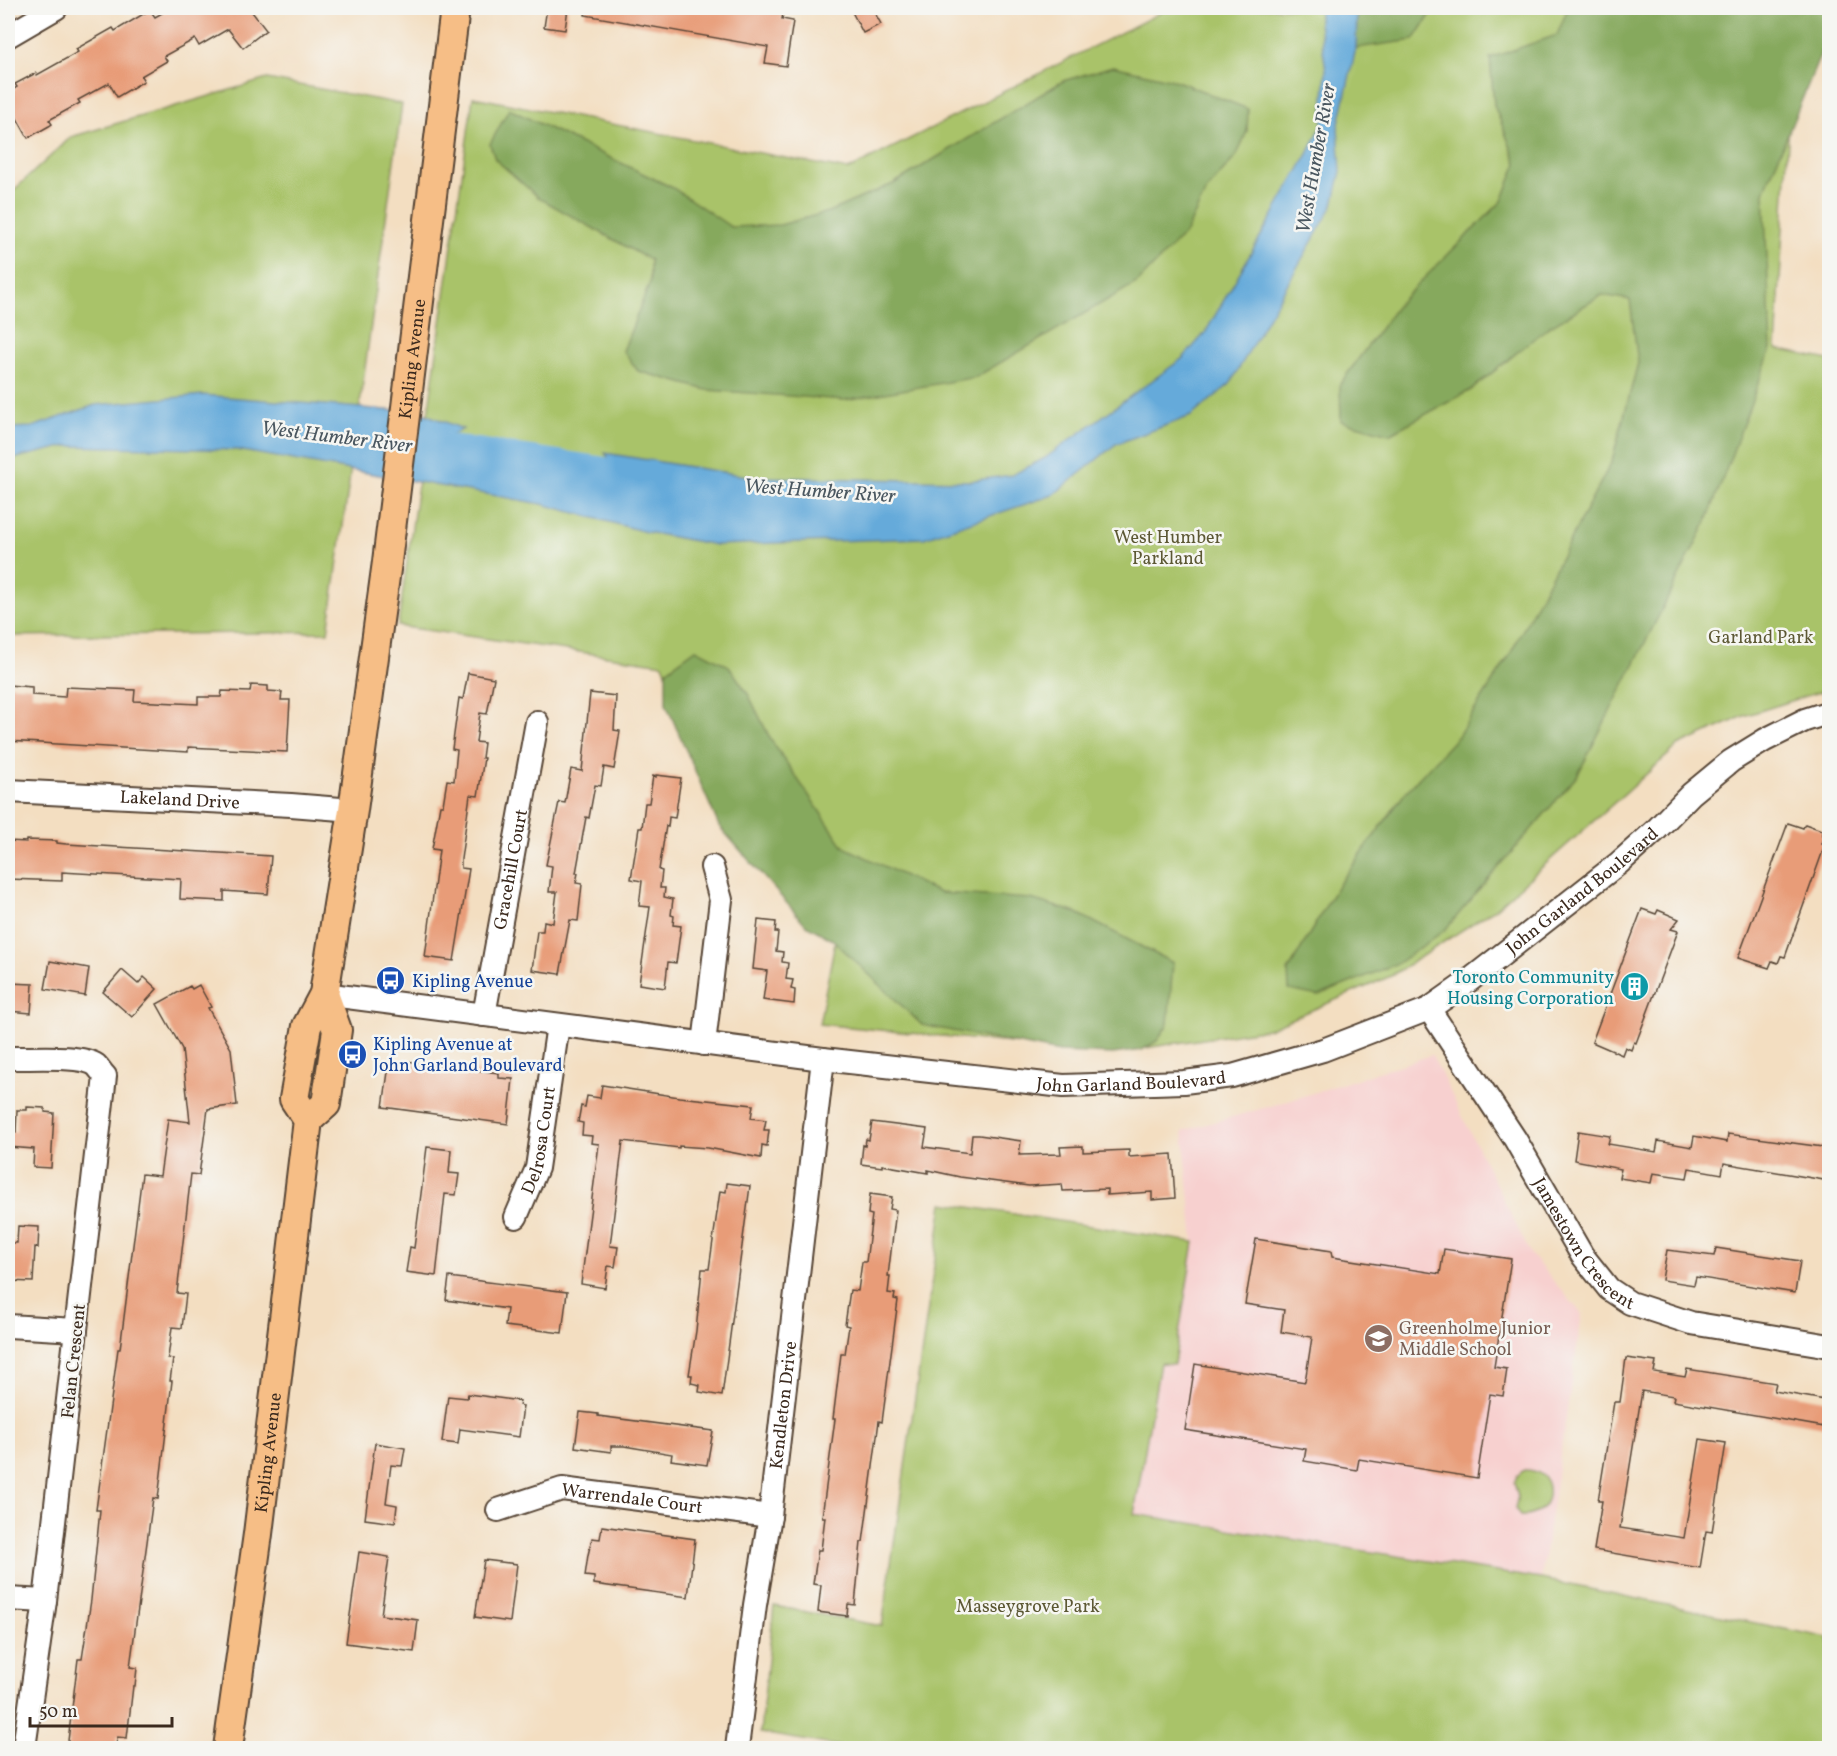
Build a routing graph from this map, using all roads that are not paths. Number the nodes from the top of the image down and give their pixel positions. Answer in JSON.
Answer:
{"nodes":[{"id":1,"x":56,"y":8,"type":"edge"},
{"id":2,"x":455,"y":8,"type":"edge"},
{"id":3,"x":8,"y":36,"type":"edge"},
{"id":4,"x":1830,"y":712,"type":"edge"},
{"id":5,"x":537,"y":722,"type":"dead end"},
{"id":6,"x":8,"y":791,"type":"edge"},
{"id":7,"x":352,"y":810,"type":"junction"},
{"id":8,"x":712,"y":867,"type":"dead end"},
{"id":9,"x":324,"y":994,"type":"junction"},
{"id":10,"x":1429,"y":1010,"type":"junction"},
{"id":11,"x":484,"y":1015,"type":"junction"},
{"id":12,"x":558,"y":1025,"type":"junction"},
{"id":13,"x":704,"y":1044,"type":"junction"},
{"id":14,"x":8,"y":1058,"type":"edge"},
{"id":15,"x":823,"y":1059,"type":"junction"},
{"id":16,"x":516,"y":1217,"type":"dead end"},
{"id":17,"x":8,"y":1326,"type":"edge"},
{"id":18,"x":76,"y":1330,"type":"junction"},
{"id":19,"x":1830,"y":1346,"type":"edge"},
{"id":20,"x":498,"y":1510,"type":"dead end"},
{"id":21,"x":770,"y":1516,"type":"junction"},
{"id":22,"x":8,"y":1599,"type":"edge"},
{"id":23,"x":45,"y":1601,"type":"junction"},
{"id":24,"x":24,"y":1749,"type":"edge"},
{"id":25,"x":228,"y":1749,"type":"edge"},
{"id":26,"x":737,"y":1749,"type":"edge"}],
"edges":[{"from":1,"to":3,"type":"street"},
{"from":2,"to":7,"type":"main road","name":"Kipling Avenue"},
{"from":4,"to":10,"type":"street","name":"John Garland Boulevard"},
{"from":5,"to":11,"type":"street","name":"Gracehill Court"},
{"from":6,"to":7,"type":"street","name":"Lakeland Drive"},
{"from":7,"to":9,"type":"main road","name":"Kipling Avenue"},
{"from":8,"to":13,"type":"street"},
{"from":9,"to":11,"type":"street","name":"John Garland Boulevard"},
{"from":9,"to":25,"type":"main road","name":"Kipling Avenue"},
{"from":10,"to":15,"type":"street","name":"John Garland Boulevard"},
{"from":10,"to":19,"type":"street","name":"Jamestown Crescent"},
{"from":11,"to":12,"type":"street","name":"John Garland Boulevard"},
{"from":12,"to":13,"type":"street","name":"John Garland Boulevard"},
{"from":12,"to":16,"type":"street","name":"Delrosa Court"},
{"from":13,"to":15,"type":"street","name":"John Garland Boulevard"},
{"from":14,"to":18,"type":"street","name":"Felan Crescent"},
{"from":15,"to":21,"type":"street","name":"Kendleton Drive"},
{"from":17,"to":18,"type":"street"},
{"from":18,"to":23,"type":"street","name":"Felan Crescent"},
{"from":20,"to":21,"type":"street","name":"Warrendale Court"},
{"from":21,"to":26,"type":"street","name":"Kendleton Drive"},
{"from":22,"to":23,"type":"street"},
{"from":23,"to":24,"type":"street","name":"Felan Crescent"}]}
